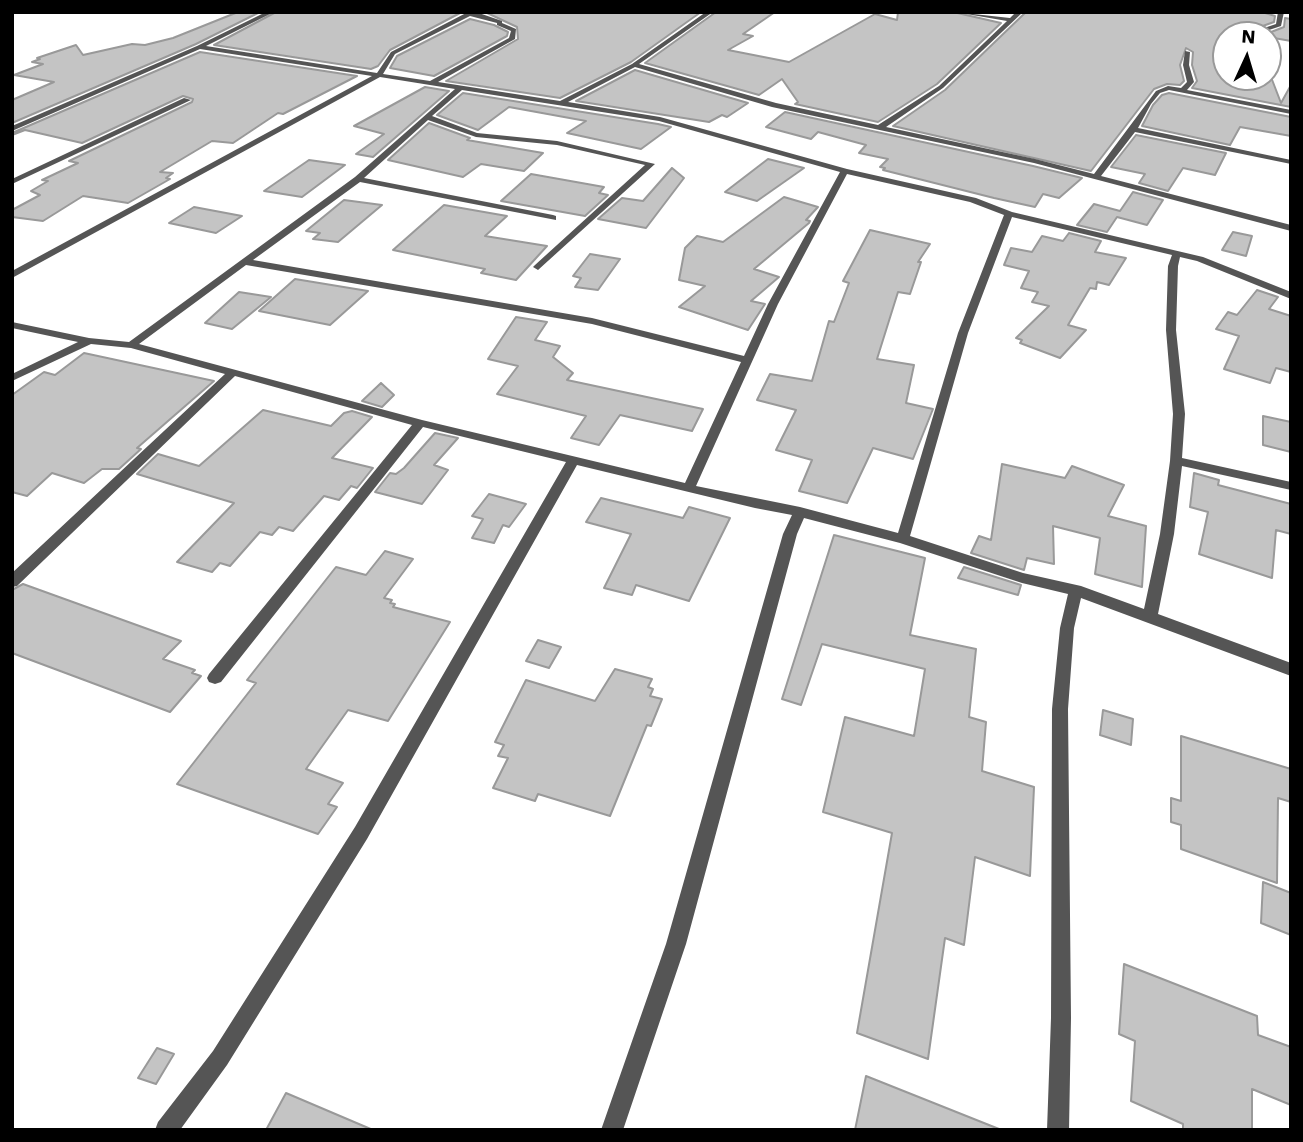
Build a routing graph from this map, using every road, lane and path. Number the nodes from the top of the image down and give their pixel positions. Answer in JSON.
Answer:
{"nodes":[{"id":1,"x":271,"y":12,"type":"edge"},
{"id":2,"x":710,"y":12,"type":"edge"},
{"id":3,"x":958,"y":12,"type":"edge"},
{"id":4,"x":1020,"y":12,"type":"edge"},
{"id":5,"x":472,"y":13,"type":"edge"},
{"id":6,"x":1013,"y":20,"type":"junction"},
{"id":7,"x":199,"y":47,"type":"junction"},
{"id":8,"x":1187,"y":52,"type":"dead end"},
{"id":9,"x":634,"y":65,"type":"junction"},
{"id":10,"x":379,"y":75,"type":"junction"},
{"id":11,"x":432,"y":83,"type":"junction"},
{"id":12,"x":461,"y":87,"type":"junction"},
{"id":13,"x":1183,"y":90,"type":"junction"},
{"id":14,"x":187,"y":100,"type":"dead end"},
{"id":15,"x":564,"y":102,"type":"junction"},
{"id":16,"x":1291,"y":112,"type":"edge"},
{"id":17,"x":12,"y":117,"type":"edge"},
{"id":18,"x":427,"y":117,"type":"junction"},
{"id":19,"x":31,"y":120,"type":"junction"},
{"id":20,"x":880,"y":127,"type":"junction"},
{"id":21,"x":12,"y":129,"type":"edge"},
{"id":22,"x":1133,"y":129,"type":"junction"},
{"id":23,"x":1291,"y":162,"type":"edge"},
{"id":24,"x":845,"y":171,"type":"junction"},
{"id":25,"x":1097,"y":176,"type":"junction"},
{"id":26,"x":358,"y":179,"type":"junction"},
{"id":27,"x":12,"y":182,"type":"edge"},
{"id":28,"x":1009,"y":214,"type":"junction"},
{"id":29,"x":553,"y":218,"type":"dead end"},
{"id":30,"x":1291,"y":228,"type":"edge"},
{"id":31,"x":1177,"y":253,"type":"junction"},
{"id":32,"x":245,"y":262,"type":"junction"},
{"id":33,"x":538,"y":267,"type":"dead end"},
{"id":34,"x":12,"y":275,"type":"edge"},
{"id":35,"x":1291,"y":296,"type":"edge"},
{"id":36,"x":12,"y":325,"type":"edge"},
{"id":37,"x":89,"y":341,"type":"junction"},
{"id":38,"x":131,"y":345,"type":"junction"},
{"id":39,"x":747,"y":360,"type":"junction"},
{"id":40,"x":234,"y":371,"type":"junction"},
{"id":41,"x":12,"y":378,"type":"edge"},
{"id":42,"x":419,"y":423,"type":"junction"},
{"id":43,"x":574,"y":460,"type":"junction"},
{"id":44,"x":1176,"y":461,"type":"junction"},
{"id":45,"x":1291,"y":486,"type":"edge"},
{"id":46,"x":689,"y":488,"type":"junction"},
{"id":47,"x":800,"y":512,"type":"junction"},
{"id":48,"x":904,"y":539,"type":"junction"},
{"id":49,"x":12,"y":582,"type":"edge"},
{"id":50,"x":1076,"y":590,"type":"junction"},
{"id":51,"x":1150,"y":616,"type":"junction"},
{"id":52,"x":1291,"y":670,"type":"edge"},
{"id":53,"x":215,"y":678,"type":"dead end"},
{"id":54,"x":166,"y":1130,"type":"edge"},
{"id":55,"x":612,"y":1130,"type":"edge"},
{"id":56,"x":1058,"y":1130,"type":"edge"}],
"edges":[{"from":1,"to":7,"type":"street"},
{"from":2,"to":9,"type":"street"},
{"from":3,"to":6,"type":"street"},
{"from":4,"to":6,"type":"street"},
{"from":5,"to":10,"type":"street"},
{"from":5,"to":11,"type":"street"},
{"from":6,"to":20,"type":"street"},
{"from":7,"to":10,"type":"street"},
{"from":7,"to":19,"type":"street"},
{"from":8,"to":13,"type":"street"},
{"from":9,"to":15,"type":"street"},
{"from":9,"to":20,"type":"street"},
{"from":10,"to":11,"type":"street"},
{"from":10,"to":34,"type":"street"},
{"from":11,"to":12,"type":"street"},
{"from":12,"to":15,"type":"street"},
{"from":12,"to":18,"type":"street"},
{"from":13,"to":16,"type":"street"},
{"from":13,"to":22,"type":"street"},
{"from":14,"to":27,"type":"street"},
{"from":15,"to":24,"type":"street"},
{"from":17,"to":19,"type":"street"},
{"from":18,"to":26,"type":"street"},
{"from":18,"to":33,"type":"street"},
{"from":19,"to":21,"type":"street"},
{"from":20,"to":25,"type":"street"},
{"from":22,"to":23,"type":"street"},
{"from":22,"to":25,"type":"street"},
{"from":24,"to":28,"type":"street"},
{"from":24,"to":39,"type":"street"},
{"from":25,"to":30,"type":"street"},
{"from":26,"to":29,"type":"street"},
{"from":26,"to":32,"type":"street"},
{"from":28,"to":31,"type":"street"},
{"from":28,"to":48,"type":"street"},
{"from":31,"to":35,"type":"street"},
{"from":31,"to":44,"type":"street"},
{"from":32,"to":38,"type":"street"},
{"from":32,"to":39,"type":"street"},
{"from":36,"to":37,"type":"street"},
{"from":37,"to":38,"type":"street"},
{"from":37,"to":41,"type":"street"},
{"from":38,"to":40,"type":"street"},
{"from":39,"to":46,"type":"street"},
{"from":40,"to":42,"type":"street"},
{"from":40,"to":49,"type":"street"},
{"from":42,"to":43,"type":"street"},
{"from":42,"to":53,"type":"street"},
{"from":43,"to":46,"type":"street"},
{"from":43,"to":54,"type":"street"},
{"from":44,"to":45,"type":"street"},
{"from":44,"to":51,"type":"street"},
{"from":46,"to":47,"type":"street"},
{"from":47,"to":48,"type":"street"},
{"from":47,"to":55,"type":"street"},
{"from":48,"to":50,"type":"street"},
{"from":50,"to":51,"type":"street"},
{"from":50,"to":56,"type":"street"},
{"from":51,"to":52,"type":"street"}]}
